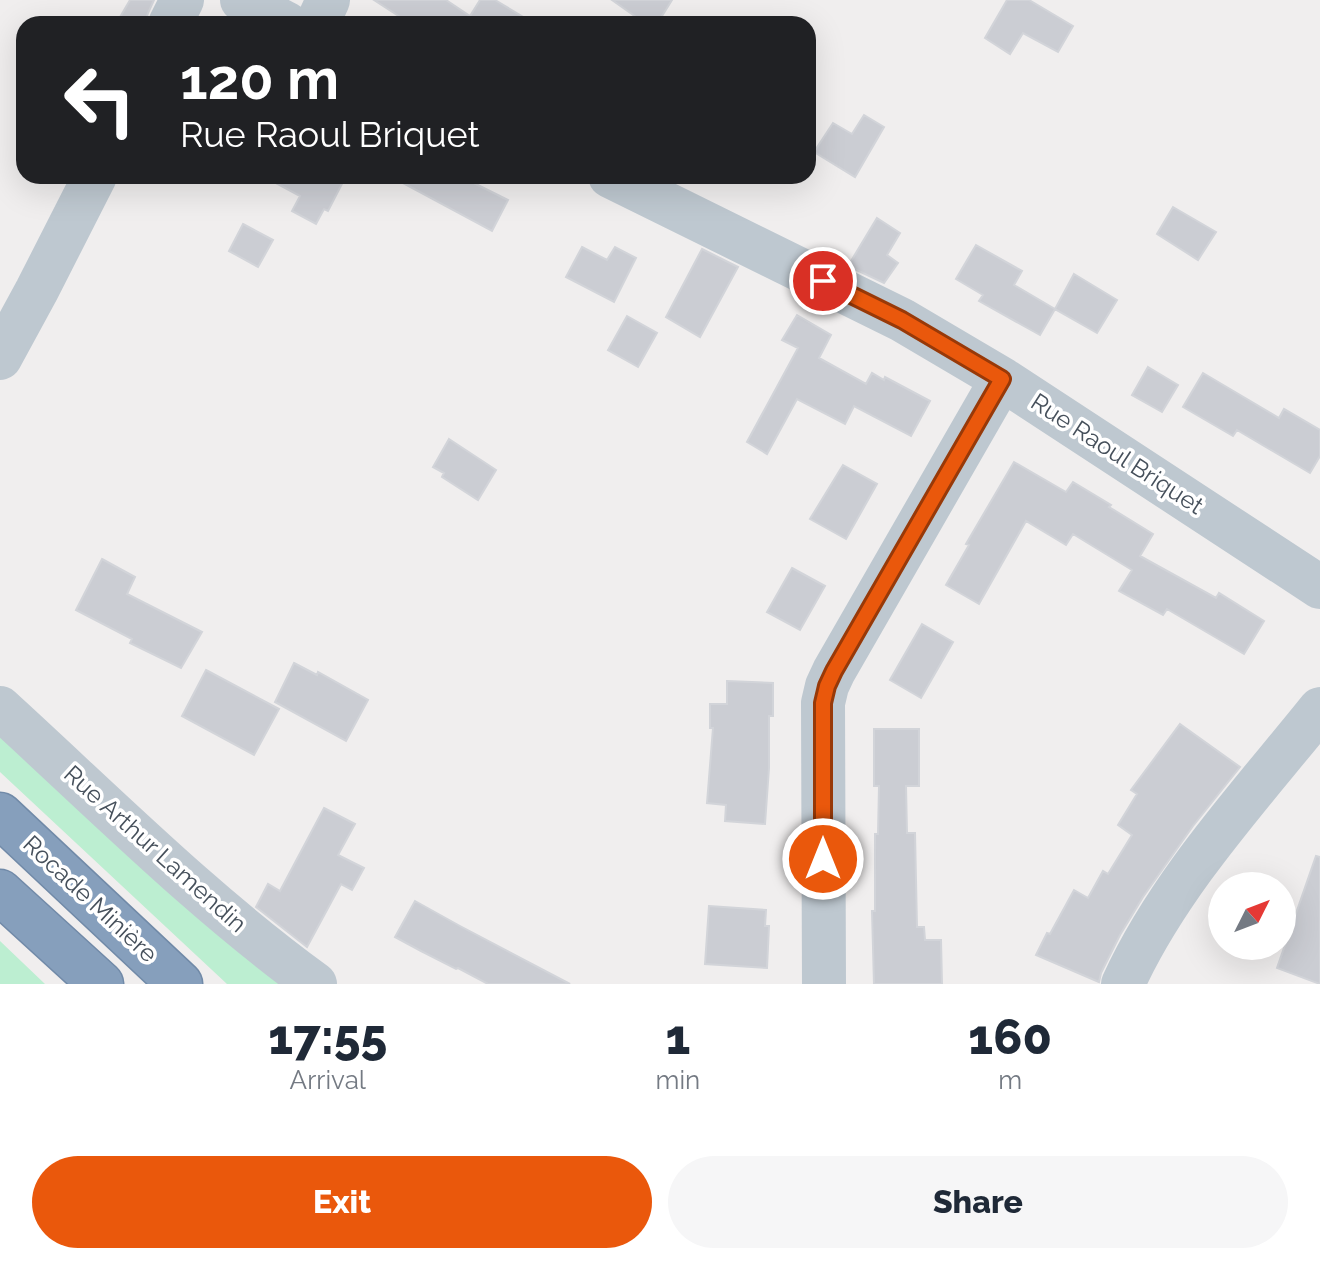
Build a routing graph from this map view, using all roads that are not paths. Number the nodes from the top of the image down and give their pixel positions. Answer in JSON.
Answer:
{"nodes":[{"id":1,"x":242,"y":0,"type":"edge"},
{"id":2,"x":272,"y":16,"type":"edge"},
{"id":3,"x":91,"y":184,"type":"edge"},
{"id":4,"x":626,"y":184,"type":"edge"},
{"id":5,"x":0,"y":358,"type":"edge"},
{"id":6,"x":1002,"y":379,"type":"junction"},
{"id":7,"x":1320,"y":587,"type":"edge"},
{"id":8,"x":0,"y":708,"type":"edge"},
{"id":9,"x":1320,"y":709,"type":"edge"},
{"id":10,"x":0,"y":815,"type":"edge"},
{"id":11,"x":0,"y":892,"type":"edge"},
{"id":12,"x":101,"y":984,"type":"edge"},
{"id":13,"x":180,"y":984,"type":"edge"},
{"id":14,"x":315,"y":984,"type":"edge"},
{"id":15,"x":824,"y":984,"type":"edge"},
{"id":16,"x":1123,"y":984,"type":"edge"}],
"edges":[{"from":1,"to":2,"type":"street"},
{"from":3,"to":5,"type":"street"},
{"from":4,"to":6,"type":"street","name":"Rue Raoul Briquet"},
{"from":6,"to":7,"type":"street","name":"Rue Raoul Briquet"},
{"from":6,"to":15,"type":"street"},
{"from":8,"to":14,"type":"street","name":"Rue Arthur Lamendin"},
{"from":9,"to":16,"type":"street"},
{"from":10,"to":13,"type":"highway","name":"Rocade Minière"},
{"from":11,"to":12,"type":"highway"}]}
